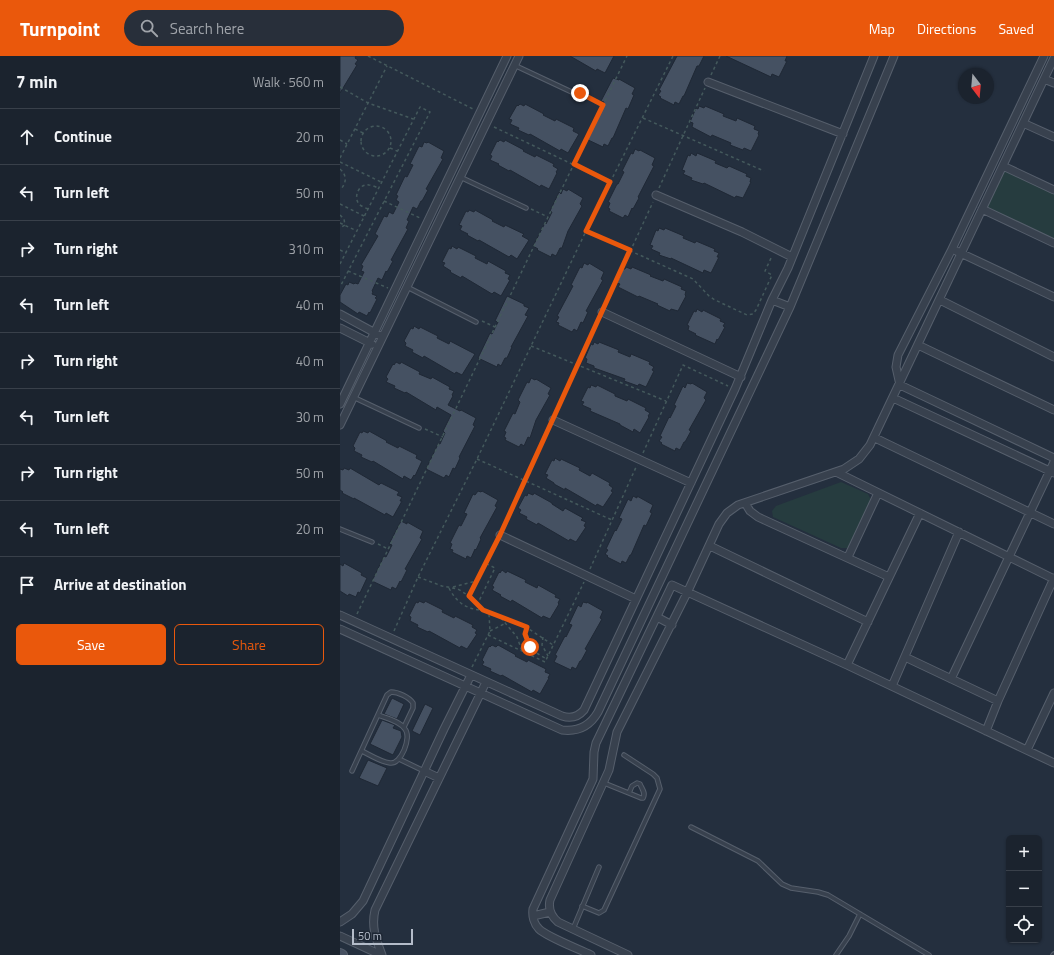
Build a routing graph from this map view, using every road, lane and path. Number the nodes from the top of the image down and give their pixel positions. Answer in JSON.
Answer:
{"nodes":[{"id":1,"x":368,"y":56,"type":"edge"},
{"id":2,"x":507,"y":56,"type":"edge"},
{"id":3,"x":519,"y":56,"type":"edge"},
{"id":4,"x":628,"y":56,"type":"edge"},
{"id":5,"x":673,"y":56,"type":"edge"},
{"id":6,"x":720,"y":56,"type":"edge"},
{"id":7,"x":874,"y":56,"type":"edge"},
{"id":8,"x":894,"y":56,"type":"edge"},
{"id":9,"x":1044,"y":56,"type":"edge"},
{"id":10,"x":1054,"y":58,"type":"edge"},
{"id":11,"x":514,"y":65,"type":"junction"},
{"id":12,"x":387,"y":66,"type":"junction"},
{"id":13,"x":1044,"y":79,"type":"junction"},
{"id":14,"x":708,"y":82,"type":"junction"},
{"id":15,"x":1054,"y":84,"type":"edge"},
{"id":16,"x":340,"y":87,"type":"edge"},
{"id":17,"x":577,"y":94,"type":"joint"},
{"id":18,"x":368,"y":103,"type":"junction"},
{"id":19,"x":603,"y":105,"type":"junction"},
{"id":20,"x":480,"y":112,"type":"junction"},
{"id":21,"x":643,"y":118,"type":"junction"},
{"id":22,"x":413,"y":119,"type":"junction"},
{"id":23,"x":1023,"y":123,"type":"junction"},
{"id":24,"x":486,"y":124,"type":"junction"},
{"id":25,"x":355,"y":129,"type":"junction"},
{"id":26,"x":363,"y":133,"type":"junction"},
{"id":27,"x":843,"y":134,"type":"junction"},
{"id":28,"x":683,"y":136,"type":"junction"},
{"id":29,"x":1054,"y":137,"type":"edge"},
{"id":30,"x":340,"y":140,"type":"edge"},
{"id":31,"x":347,"y":144,"type":"junction"},
{"id":32,"x":389,"y":147,"type":"junction"},
{"id":33,"x":397,"y":151,"type":"junction"},
{"id":34,"x":340,"y":158,"type":"edge"},
{"id":35,"x":340,"y":162,"type":"edge"},
{"id":36,"x":574,"y":164,"type":"junction"},
{"id":37,"x":1003,"y":166,"type":"junction"},
{"id":38,"x":340,"y":169,"type":"edge"},
{"id":39,"x":764,"y":171,"type":"dead end"},
{"id":40,"x":460,"y":177,"type":"junction"},
{"id":41,"x":382,"y":182,"type":"junction"},
{"id":42,"x":610,"y":182,"type":"junction"},
{"id":43,"x":378,"y":188,"type":"junction"},
{"id":44,"x":340,"y":190,"type":"edge"},
{"id":45,"x":1054,"y":190,"type":"edge"},
{"id":46,"x":656,"y":195,"type":"junction"},
{"id":47,"x":384,"y":201,"type":"junction"},
{"id":48,"x":340,"y":204,"type":"edge"},
{"id":49,"x":526,"y":208,"type":"joint"},
{"id":50,"x":368,"y":209,"type":"junction"},
{"id":51,"x":982,"y":210,"type":"junction"},
{"id":52,"x":340,"y":215,"type":"edge"},
{"id":53,"x":364,"y":216,"type":"junction"},
{"id":54,"x":548,"y":217,"type":"junction"},
{"id":55,"x":427,"y":222,"type":"junction"},
{"id":56,"x":340,"y":223,"type":"edge"},
{"id":57,"x":344,"y":225,"type":"junction"},
{"id":58,"x":340,"y":228,"type":"edge"},
{"id":59,"x":357,"y":231,"type":"junction"},
{"id":60,"x":586,"y":231,"type":"junction"},
{"id":61,"x":1054,"y":243,"type":"edge"},
{"id":62,"x":776,"y":249,"type":"junction"},
{"id":63,"x":952,"y":249,"type":"junction"},
{"id":64,"x":340,"y":250,"type":"edge"},
{"id":65,"x":630,"y":250,"type":"junction"},
{"id":66,"x":346,"y":252,"type":"junction"},
{"id":67,"x":961,"y":254,"type":"junction"},
{"id":68,"x":792,"y":257,"type":"junction"},
{"id":69,"x":340,"y":264,"type":"edge"},
{"id":70,"x":348,"y":271,"type":"junction"},
{"id":71,"x":340,"y":287,"type":"edge"},
{"id":72,"x":407,"y":287,"type":"junction"},
{"id":73,"x":395,"y":291,"type":"junction"},
{"id":74,"x":1054,"y":297,"type":"edge"},
{"id":75,"x":772,"y":300,"type":"junction"},
{"id":76,"x":940,"y":300,"type":"junction"},
{"id":77,"x":790,"y":308,"type":"junction"},
{"id":78,"x":602,"y":312,"type":"junction"},
{"id":79,"x":340,"y":314,"type":"edge"},
{"id":80,"x":475,"y":321,"type":"joint"},
{"id":81,"x":495,"y":327,"type":"junction"},
{"id":82,"x":340,"y":328,"type":"edge"},
{"id":83,"x":374,"y":332,"type":"junction"},
{"id":84,"x":382,"y":336,"type":"junction"},
{"id":85,"x":369,"y":343,"type":"junction"},
{"id":86,"x":918,"y":345,"type":"junction"},
{"id":87,"x":531,"y":346,"type":"junction"},
{"id":88,"x":378,"y":347,"type":"junction"},
{"id":89,"x":1054,"y":357,"type":"edge"},
{"id":90,"x":578,"y":365,"type":"junction"},
{"id":91,"x":741,"y":377,"type":"junction"},
{"id":92,"x":900,"y":385,"type":"junction"},
{"id":93,"x":735,"y":390,"type":"junction"},
{"id":94,"x":353,"y":397,"type":"junction"},
{"id":95,"x":894,"y":398,"type":"junction"},
{"id":96,"x":666,"y":401,"type":"junction"},
{"id":97,"x":340,"y":404,"type":"edge"},
{"id":98,"x":1054,"y":410,"type":"edge"},
{"id":99,"x":554,"y":420,"type":"junction"},
{"id":100,"x":340,"y":425,"type":"edge"},
{"id":101,"x":419,"y":428,"type":"joint"},
{"id":102,"x":443,"y":437,"type":"junction"},
{"id":103,"x":875,"y":438,"type":"junction"},
{"id":104,"x":1054,"y":458,"type":"edge"},
{"id":105,"x":477,"y":459,"type":"junction"},
{"id":106,"x":639,"y":460,"type":"junction"},
{"id":107,"x":1054,"y":462,"type":"edge"},
{"id":108,"x":836,"y":472,"type":"junction"},
{"id":109,"x":1052,"y":472,"type":"edge"},
{"id":110,"x":525,"y":480,"type":"junction"},
{"id":111,"x":691,"y":483,"type":"junction"},
{"id":112,"x":878,"y":493,"type":"junction"},
{"id":113,"x":745,"y":503,"type":"junction"},
{"id":114,"x":1030,"y":512,"type":"junction"},
{"id":115,"x":920,"y":513,"type":"junction"},
{"id":116,"x":612,"y":520,"type":"junction"},
{"id":117,"x":1054,"y":524,"type":"edge"},
{"id":118,"x":340,"y":529,"type":"edge"},
{"id":119,"x":959,"y":532,"type":"junction"},
{"id":120,"x":500,"y":535,"type":"junction"},
{"id":121,"x":371,"y":541,"type":"joint"},
{"id":122,"x":710,"y":546,"type":"junction"},
{"id":123,"x":388,"y":549,"type":"junction"},
{"id":124,"x":1009,"y":556,"type":"junction"},
{"id":125,"x":848,"y":557,"type":"junction"},
{"id":126,"x":486,"y":563,"type":"junction"},
{"id":127,"x":586,"y":576,"type":"junction"},
{"id":128,"x":418,"y":577,"type":"junction"},
{"id":129,"x":889,"y":577,"type":"junction"},
{"id":130,"x":1054,"y":579,"type":"edge"},
{"id":131,"x":476,"y":581,"type":"junction"},
{"id":132,"x":452,"y":587,"type":"junction"},
{"id":133,"x":449,"y":588,"type":"junction"},
{"id":134,"x":687,"y":593,"type":"junction"},
{"id":135,"x":469,"y":596,"type":"junction"},
{"id":136,"x":636,"y":599,"type":"junction"},
{"id":137,"x":477,"y":605,"type":"junction"},
{"id":138,"x":483,"y":610,"type":"junction"},
{"id":139,"x":489,"y":614,"type":"junction"},
{"id":140,"x":340,"y":615,"type":"edge"},
{"id":141,"x":499,"y":616,"type":"junction"},
{"id":142,"x":657,"y":617,"type":"junction"},
{"id":143,"x":354,"y":621,"type":"junction"},
{"id":144,"x":868,"y":622,"type":"junction"},
{"id":145,"x":506,"y":623,"type":"junction"},
{"id":146,"x":672,"y":625,"type":"junction"},
{"id":147,"x":527,"y":627,"type":"junction"},
{"id":148,"x":340,"y":628,"type":"edge"},
{"id":149,"x":490,"y":631,"type":"junction"},
{"id":150,"x":488,"y":636,"type":"junction"},
{"id":151,"x":543,"y":637,"type":"junction"},
{"id":152,"x":391,"y":638,"type":"junction"},
{"id":153,"x":554,"y":645,"type":"junction"},
{"id":154,"x":522,"y":651,"type":"junction"},
{"id":155,"x":548,"y":656,"type":"junction"},
{"id":156,"x":905,"y":657,"type":"junction"},
{"id":157,"x":547,"y":659,"type":"junction"},
{"id":158,"x":847,"y":665,"type":"junction"},
{"id":159,"x":470,"y":674,"type":"junction"},
{"id":160,"x":951,"y":679,"type":"junction"},
{"id":161,"x":486,"y":682,"type":"junction"},
{"id":162,"x":465,"y":686,"type":"junction"},
{"id":163,"x":892,"y":686,"type":"junction"},
{"id":164,"x":481,"y":693,"type":"junction"},
{"id":165,"x":1054,"y":693,"type":"edge"},
{"id":166,"x":998,"y":701,"type":"junction"},
{"id":167,"x":1051,"y":707,"type":"edge"},
{"id":168,"x":378,"y":715,"type":"junction"},
{"id":169,"x":404,"y":727,"type":"junction"},
{"id":170,"x":986,"y":731,"type":"junction"},
{"id":171,"x":1027,"y":750,"type":"junction"},
{"id":172,"x":362,"y":751,"type":"junction"},
{"id":173,"x":624,"y":755,"type":"dead end"},
{"id":174,"x":399,"y":759,"type":"junction"},
{"id":175,"x":1054,"y":763,"type":"edge"},
{"id":176,"x":352,"y":771,"type":"dead end"},
{"id":177,"x":424,"y":771,"type":"junction"},
{"id":178,"x":439,"y":778,"type":"junction"},
{"id":179,"x":604,"y":783,"type":"junction"},
{"id":180,"x":629,"y":793,"type":"junction"},
{"id":181,"x":691,"y":826,"type":"dead end"},
{"id":182,"x":599,"y":867,"type":"dead end"},
{"id":183,"x":370,"y":887,"type":"junction"},
{"id":184,"x":383,"y":893,"type":"junction"},
{"id":185,"x":582,"y":906,"type":"junction"},
{"id":186,"x":550,"y":912,"type":"junction"},
{"id":187,"x":860,"y":914,"type":"junction"},
{"id":188,"x":533,"y":916,"type":"junction"},
{"id":189,"x":340,"y":922,"type":"edge"},
{"id":190,"x":573,"y":929,"type":"junction"},
{"id":191,"x":340,"y":936,"type":"edge"},
{"id":192,"x":381,"y":955,"type":"edge"},
{"id":193,"x":591,"y":955,"type":"edge"},
{"id":194,"x":628,"y":955,"type":"edge"},
{"id":195,"x":836,"y":955,"type":"edge"},
{"id":196,"x":929,"y":955,"type":"edge"}],
"edges":[{"from":1,"to":12,"type":"path"},
{"from":2,"to":20,"type":"street"},
{"from":3,"to":11,"type":"street"},
{"from":4,"to":19,"type":"path"},
{"from":5,"to":21,"type":"path"},
{"from":6,"to":14,"type":"path"},
{"from":7,"to":27,"type":"street"},
{"from":8,"to":77,"type":"street"},
{"from":9,"to":63,"type":"street"},
{"from":10,"to":13,"type":"street"},
{"from":11,"to":17,"type":"lane"},
{"from":11,"to":24,"type":"street"},
{"from":12,"to":18,"type":"path"},
{"from":12,"to":20,"type":"path"},
{"from":13,"to":15,"type":"street"},
{"from":13,"to":23,"type":"street"},
{"from":14,"to":27,"type":"street"},
{"from":14,"to":28,"type":"path"},
{"from":16,"to":18,"type":"path"},
{"from":17,"to":19,"type":"path"},
{"from":18,"to":22,"type":"path"},
{"from":18,"to":25,"type":"path"},
{"from":19,"to":36,"type":"path"},
{"from":20,"to":55,"type":"street"},
{"from":21,"to":28,"type":"path"},
{"from":21,"to":42,"type":"path"},
{"from":22,"to":33,"type":"path"},
{"from":22,"to":47,"type":"path"},
{"from":23,"to":29,"type":"street"},
{"from":23,"to":37,"type":"street"},
{"from":24,"to":36,"type":"path"},
{"from":24,"to":40,"type":"street"},
{"from":25,"to":26,"type":"path"},
{"from":25,"to":31,"type":"path"},
{"from":26,"to":32,"type":"path"},
{"from":26,"to":32,"type":"path"},
{"from":27,"to":68,"type":"street"},
{"from":28,"to":39,"type":"path"},
{"from":28,"to":46,"type":"path"},
{"from":30,"to":31,"type":"path"},
{"from":31,"to":34,"type":"path"},
{"from":32,"to":33,"type":"path"},
{"from":33,"to":41,"type":"path"},
{"from":35,"to":41,"type":"path"},
{"from":36,"to":42,"type":"path"},
{"from":36,"to":54,"type":"path"},
{"from":37,"to":45,"type":"street"},
{"from":37,"to":51,"type":"street"},
{"from":38,"to":44,"type":"path"},
{"from":40,"to":49,"type":"lane"},
{"from":40,"to":72,"type":"street"},
{"from":41,"to":43,"type":"path"},
{"from":42,"to":60,"type":"path"},
{"from":43,"to":50,"type":"path"},
{"from":43,"to":50,"type":"path"},
{"from":46,"to":62,"type":"street"},
{"from":46,"to":65,"type":"path"},
{"from":47,"to":55,"type":"path"},
{"from":47,"to":70,"type":"path"},
{"from":48,"to":53,"type":"path"},
{"from":49,"to":54,"type":"path"},
{"from":50,"to":53,"type":"path"},
{"from":51,"to":61,"type":"street"},
{"from":51,"to":67,"type":"street"},
{"from":52,"to":57,"type":"path"},
{"from":53,"to":59,"type":"path"},
{"from":54,"to":81,"type":"path"},
{"from":55,"to":73,"type":"street"},
{"from":56,"to":57,"type":"path"},
{"from":57,"to":58,"type":"path"},
{"from":57,"to":59,"type":"path"},
{"from":59,"to":66,"type":"path"},
{"from":60,"to":65,"type":"path"},
{"from":60,"to":87,"type":"path"},
{"from":62,"to":65,"type":"path"},
{"from":62,"to":68,"type":"street"},
{"from":63,"to":67,"type":"street"},
{"from":63,"to":92,"type":"street"},
{"from":64,"to":66,"type":"path"},
{"from":65,"to":78,"type":"path"},
{"from":66,"to":69,"type":"path"},
{"from":67,"to":74,"type":"street"},
{"from":67,"to":76,"type":"street"},
{"from":68,"to":75,"type":"street"},
{"from":70,"to":71,"type":"path"},
{"from":70,"to":73,"type":"path"},
{"from":72,"to":80,"type":"lane"},
{"from":72,"to":84,"type":"street"},
{"from":73,"to":83,"type":"street"},
{"from":75,"to":77,"type":"street"},
{"from":75,"to":91,"type":"street"},
{"from":76,"to":86,"type":"street"},
{"from":76,"to":89,"type":"street"},
{"from":77,"to":164,"type":"street"},
{"from":78,"to":90,"type":"path"},
{"from":78,"to":91,"type":"street"},
{"from":79,"to":83,"type":"street"},
{"from":80,"to":81,"type":"path"},
{"from":81,"to":102,"type":"path"},
{"from":82,"to":85,"type":"street"},
{"from":83,"to":84,"type":"street"},
{"from":83,"to":85,"type":"street"},
{"from":84,"to":88,"type":"street"},
{"from":85,"to":88,"type":"street"},
{"from":85,"to":97,"type":"street"},
{"from":86,"to":92,"type":"street"},
{"from":86,"to":98,"type":"street"},
{"from":87,"to":90,"type":"path"},
{"from":87,"to":105,"type":"path"},
{"from":88,"to":94,"type":"street"},
{"from":90,"to":96,"type":"path"},
{"from":90,"to":99,"type":"path"},
{"from":91,"to":93,"type":"street"},
{"from":92,"to":95,"type":"street"},
{"from":92,"to":104,"type":"street"},
{"from":93,"to":96,"type":"path"},
{"from":93,"to":111,"type":"street"},
{"from":94,"to":100,"type":"street"},
{"from":94,"to":101,"type":"lane"},
{"from":95,"to":103,"type":"street"},
{"from":95,"to":109,"type":"street"},
{"from":96,"to":106,"type":"path"},
{"from":99,"to":106,"type":"street"},
{"from":99,"to":110,"type":"path"},
{"from":101,"to":102,"type":"path"},
{"from":102,"to":123,"type":"path"},
{"from":103,"to":108,"type":"street"},
{"from":103,"to":114,"type":"street"},
{"from":105,"to":110,"type":"path"},
{"from":105,"to":128,"type":"path"},
{"from":106,"to":111,"type":"street"},
{"from":106,"to":116,"type":"path"},
{"from":107,"to":109,"type":"street"},
{"from":108,"to":112,"type":"street"},
{"from":108,"to":113,"type":"street"},
{"from":109,"to":114,"type":"street"},
{"from":110,"to":116,"type":"path"},
{"from":110,"to":120,"type":"path"},
{"from":111,"to":136,"type":"street"},
{"from":112,"to":115,"type":"street"},
{"from":112,"to":125,"type":"street"},
{"from":113,"to":122,"type":"street"},
{"from":113,"to":125,"type":"street"},
{"from":114,"to":117,"type":"street"},
{"from":114,"to":124,"type":"street"},
{"from":115,"to":119,"type":"street"},
{"from":115,"to":129,"type":"street"},
{"from":116,"to":127,"type":"path"},
{"from":118,"to":121,"type":"lane"},
{"from":119,"to":124,"type":"street"},
{"from":119,"to":156,"type":"street"},
{"from":120,"to":126,"type":"path"},
{"from":120,"to":127,"type":"street"},
{"from":121,"to":123,"type":"path"},
{"from":122,"to":134,"type":"street"},
{"from":122,"to":144,"type":"street"},
{"from":123,"to":143,"type":"path"},
{"from":124,"to":130,"type":"street"},
{"from":124,"to":160,"type":"street"},
{"from":125,"to":129,"type":"street"},
{"from":126,"to":131,"type":"path"},
{"from":126,"to":137,"type":"path"},
{"from":127,"to":136,"type":"street"},
{"from":127,"to":153,"type":"path"},
{"from":128,"to":133,"type":"path"},
{"from":128,"to":152,"type":"path"},
{"from":129,"to":144,"type":"street"},
{"from":130,"to":166,"type":"street"},
{"from":131,"to":132,"type":"path"},
{"from":131,"to":135,"type":"path"},
{"from":132,"to":133,"type":"path"},
{"from":132,"to":135,"type":"path"},
{"from":133,"to":138,"type":"path"},
{"from":134,"to":142,"type":"street"},
{"from":134,"to":146,"type":"street"},
{"from":134,"to":158,"type":"street"},
{"from":135,"to":137,"type":"path"},
{"from":136,"to":161,"type":"street"},
{"from":137,"to":138,"type":"path"},
{"from":138,"to":139,"type":"path"},
{"from":139,"to":141,"type":"path"},
{"from":139,"to":149,"type":"path"},
{"from":140,"to":143,"type":"street"},
{"from":141,"to":145,"type":"path"},
{"from":141,"to":147,"type":"path"},
{"from":142,"to":146,"type":"street"},
{"from":142,"to":188,"type":"street"},
{"from":143,"to":152,"type":"street"},
{"from":144,"to":158,"type":"street"},
{"from":145,"to":149,"type":"path"},
{"from":145,"to":154,"type":"path"},
{"from":146,"to":179,"type":"street"},
{"from":147,"to":151,"type":"path"},
{"from":147,"to":157,"type":"path"},
{"from":148,"to":162,"type":"street"},
{"from":149,"to":150,"type":"path"},
{"from":150,"to":154,"type":"path"},
{"from":150,"to":159,"type":"path"},
{"from":151,"to":153,"type":"path"},
{"from":151,"to":155,"type":"path"},
{"from":152,"to":159,"type":"street"},
{"from":153,"to":155,"type":"path"},
{"from":154,"to":157,"type":"path"},
{"from":155,"to":157,"type":"path"},
{"from":156,"to":160,"type":"street"},
{"from":156,"to":163,"type":"street"},
{"from":158,"to":163,"type":"street"},
{"from":159,"to":161,"type":"street"},
{"from":159,"to":162,"type":"street"},
{"from":160,"to":166,"type":"street"},
{"from":161,"to":164,"type":"street"},
{"from":162,"to":164,"type":"street"},
{"from":162,"to":177,"type":"street"},
{"from":163,"to":170,"type":"street"},
{"from":164,"to":178,"type":"street"},
{"from":165,"to":167,"type":"street"},
{"from":166,"to":170,"type":"street"},
{"from":167,"to":171,"type":"street"},
{"from":168,"to":169,"type":"lane"},
{"from":168,"to":169,"type":"lane"},
{"from":168,"to":172,"type":"lane"},
{"from":169,"to":174,"type":"lane"},
{"from":170,"to":171,"type":"street"},
{"from":171,"to":175,"type":"street"},
{"from":172,"to":174,"type":"lane"},
{"from":172,"to":176,"type":"lane"},
{"from":173,"to":185,"type":"lane"},
{"from":174,"to":177,"type":"lane"},
{"from":177,"to":178,"type":"street"},
{"from":177,"to":183,"type":"street"},
{"from":178,"to":184,"type":"street"},
{"from":179,"to":180,"type":"lane"},
{"from":179,"to":186,"type":"street"},
{"from":180,"to":180,"type":"lane"},
{"from":181,"to":187,"type":"lane"},
{"from":182,"to":185,"type":"lane"},
{"from":183,"to":184,"type":"street"},
{"from":183,"to":189,"type":"street"},
{"from":184,"to":192,"type":"street"},
{"from":185,"to":190,"type":"lane"},
{"from":186,"to":188,"type":"street"},
{"from":186,"to":190,"type":"street"},
{"from":187,"to":195,"type":"lane"},
{"from":187,"to":196,"type":"lane"},
{"from":188,"to":193,"type":"street"},
{"from":190,"to":194,"type":"street"},
{"from":191,"to":192,"type":"street"}]}
